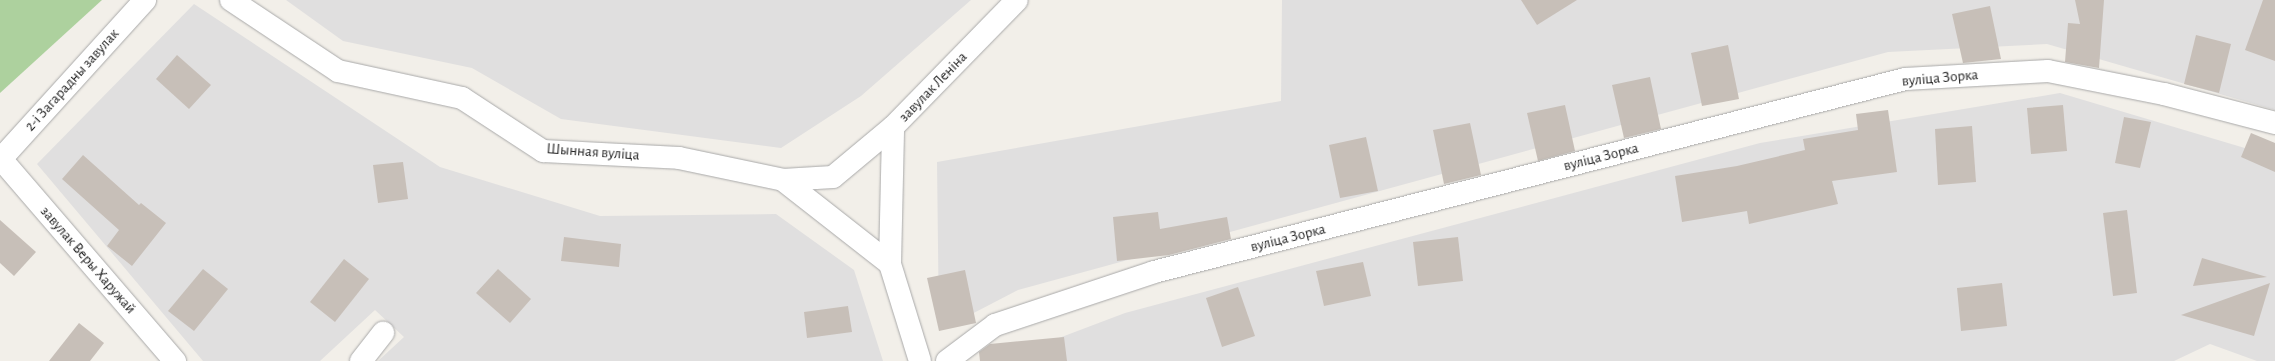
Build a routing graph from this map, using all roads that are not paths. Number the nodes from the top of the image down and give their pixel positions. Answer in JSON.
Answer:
{"nodes":[{"id":1,"x":145,"y":0,"type":"edge"},
{"id":2,"x":231,"y":0,"type":"edge"},
{"id":3,"x":1017,"y":0,"type":"edge"},
{"id":4,"x":2275,"y":124,"type":"edge"},
{"id":5,"x":894,"y":127,"type":"junction"},
{"id":6,"x":0,"y":159,"type":"edge"},
{"id":7,"x":783,"y":180,"type":"junction"},
{"id":8,"x":890,"y":264,"type":"junction"},
{"id":9,"x":383,"y":333,"type":"dead end"},
{"id":10,"x":175,"y":361,"type":"edge"},
{"id":11,"x":361,"y":361,"type":"edge"},
{"id":12,"x":920,"y":361,"type":"edge"},
{"id":13,"x":946,"y":361,"type":"edge"}],
"edges":[{"from":1,"to":6,"type":"street","name":"2-і Загарадны завулак"},
{"from":2,"to":7,"type":"street","name":"Шынная вуліца"},
{"from":3,"to":5,"type":"street","name":"завулак Леніна"},
{"from":4,"to":13,"type":"street","name":"вуліца Зорка"},
{"from":5,"to":7,"type":"street"},
{"from":5,"to":8,"type":"street","name":"завулак Леніна"},
{"from":6,"to":10,"type":"street","name":"завулак Веры Харужай"},
{"from":7,"to":8,"type":"street","name":"Шынная вуліца"},
{"from":8,"to":12,"type":"street"},
{"from":9,"to":11,"type":"street"}]}
